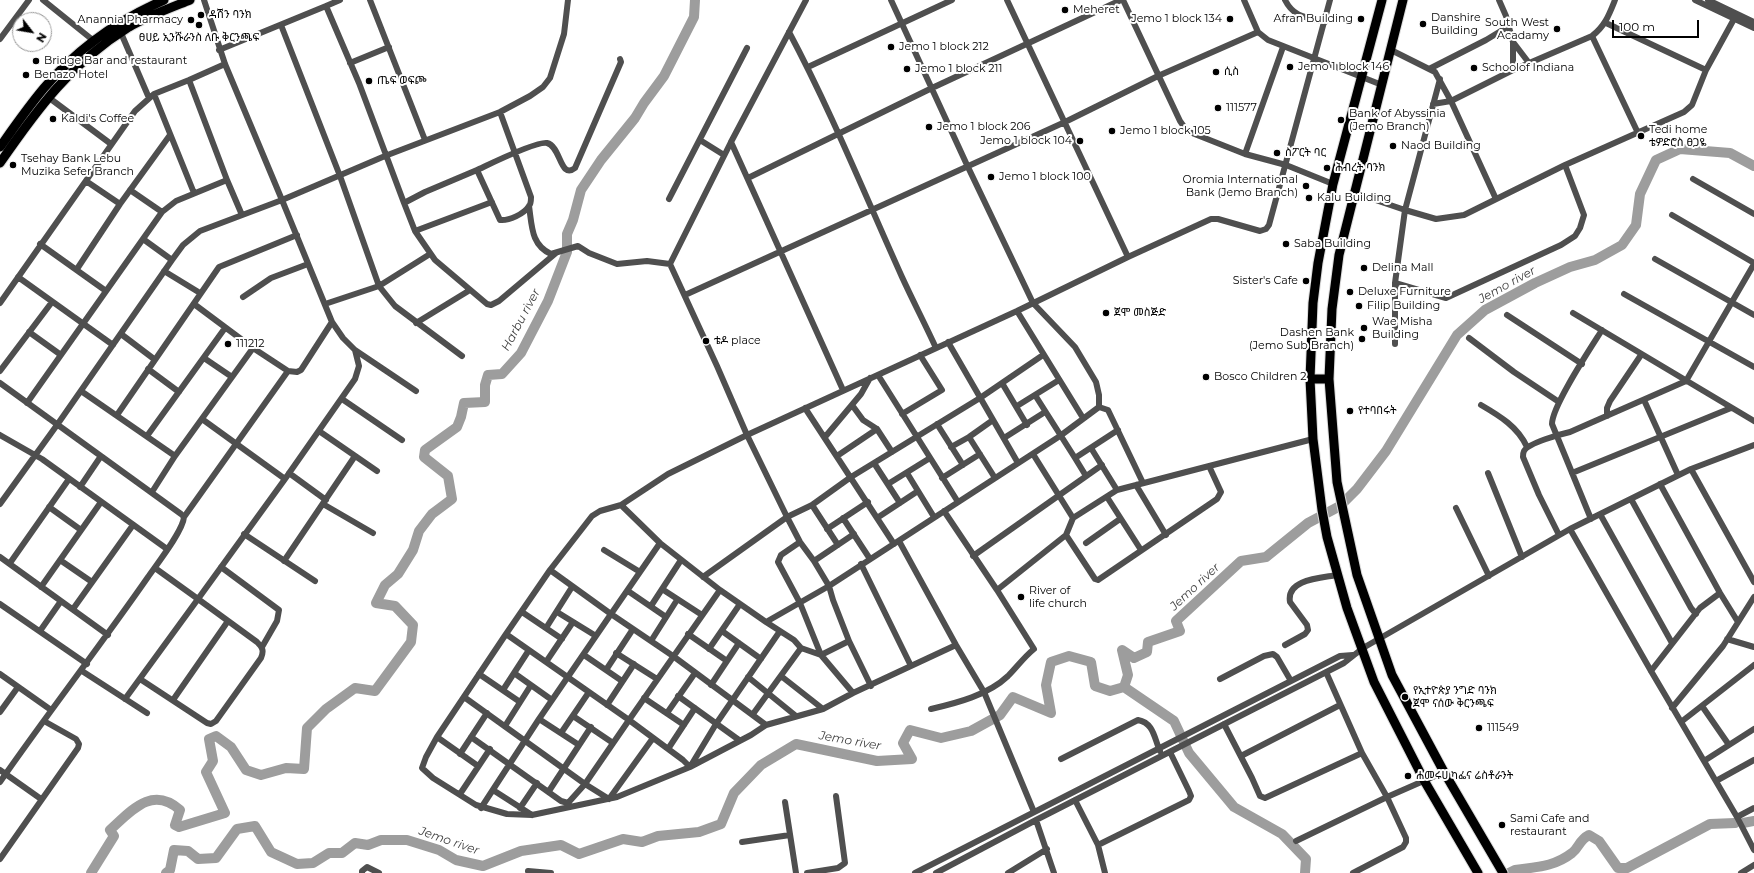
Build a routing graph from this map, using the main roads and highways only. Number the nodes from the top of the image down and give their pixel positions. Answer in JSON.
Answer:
{"nodes":[{"id":1,"x":164,"y":0,"type":"edge"},
{"id":2,"x":190,"y":0,"type":"edge"},
{"id":3,"x":1382,"y":0,"type":"edge"},
{"id":4,"x":1403,"y":0,"type":"edge"},
{"id":5,"x":22,"y":124,"type":"junction"},
{"id":6,"x":0,"y":147,"type":"edge"},
{"id":7,"x":0,"y":162,"type":"edge"},
{"id":8,"x":1310,"y":379,"type":"junction"},
{"id":9,"x":1329,"y":379,"type":"junction"},
{"id":10,"x":1502,"y":870,"type":"edge"},
{"id":11,"x":1478,"y":873,"type":"edge"}],
"edges":[{"from":1,"to":5,"type":"main road"},
{"from":2,"to":5,"type":"main road"},
{"from":3,"to":8,"type":"main road"},
{"from":4,"to":9,"type":"main road"},
{"from":5,"to":6,"type":"main road"},
{"from":5,"to":7,"type":"main road"},
{"from":8,"to":9,"type":"main road"},
{"from":8,"to":11,"type":"main road"},
{"from":9,"to":10,"type":"main road"}]}
